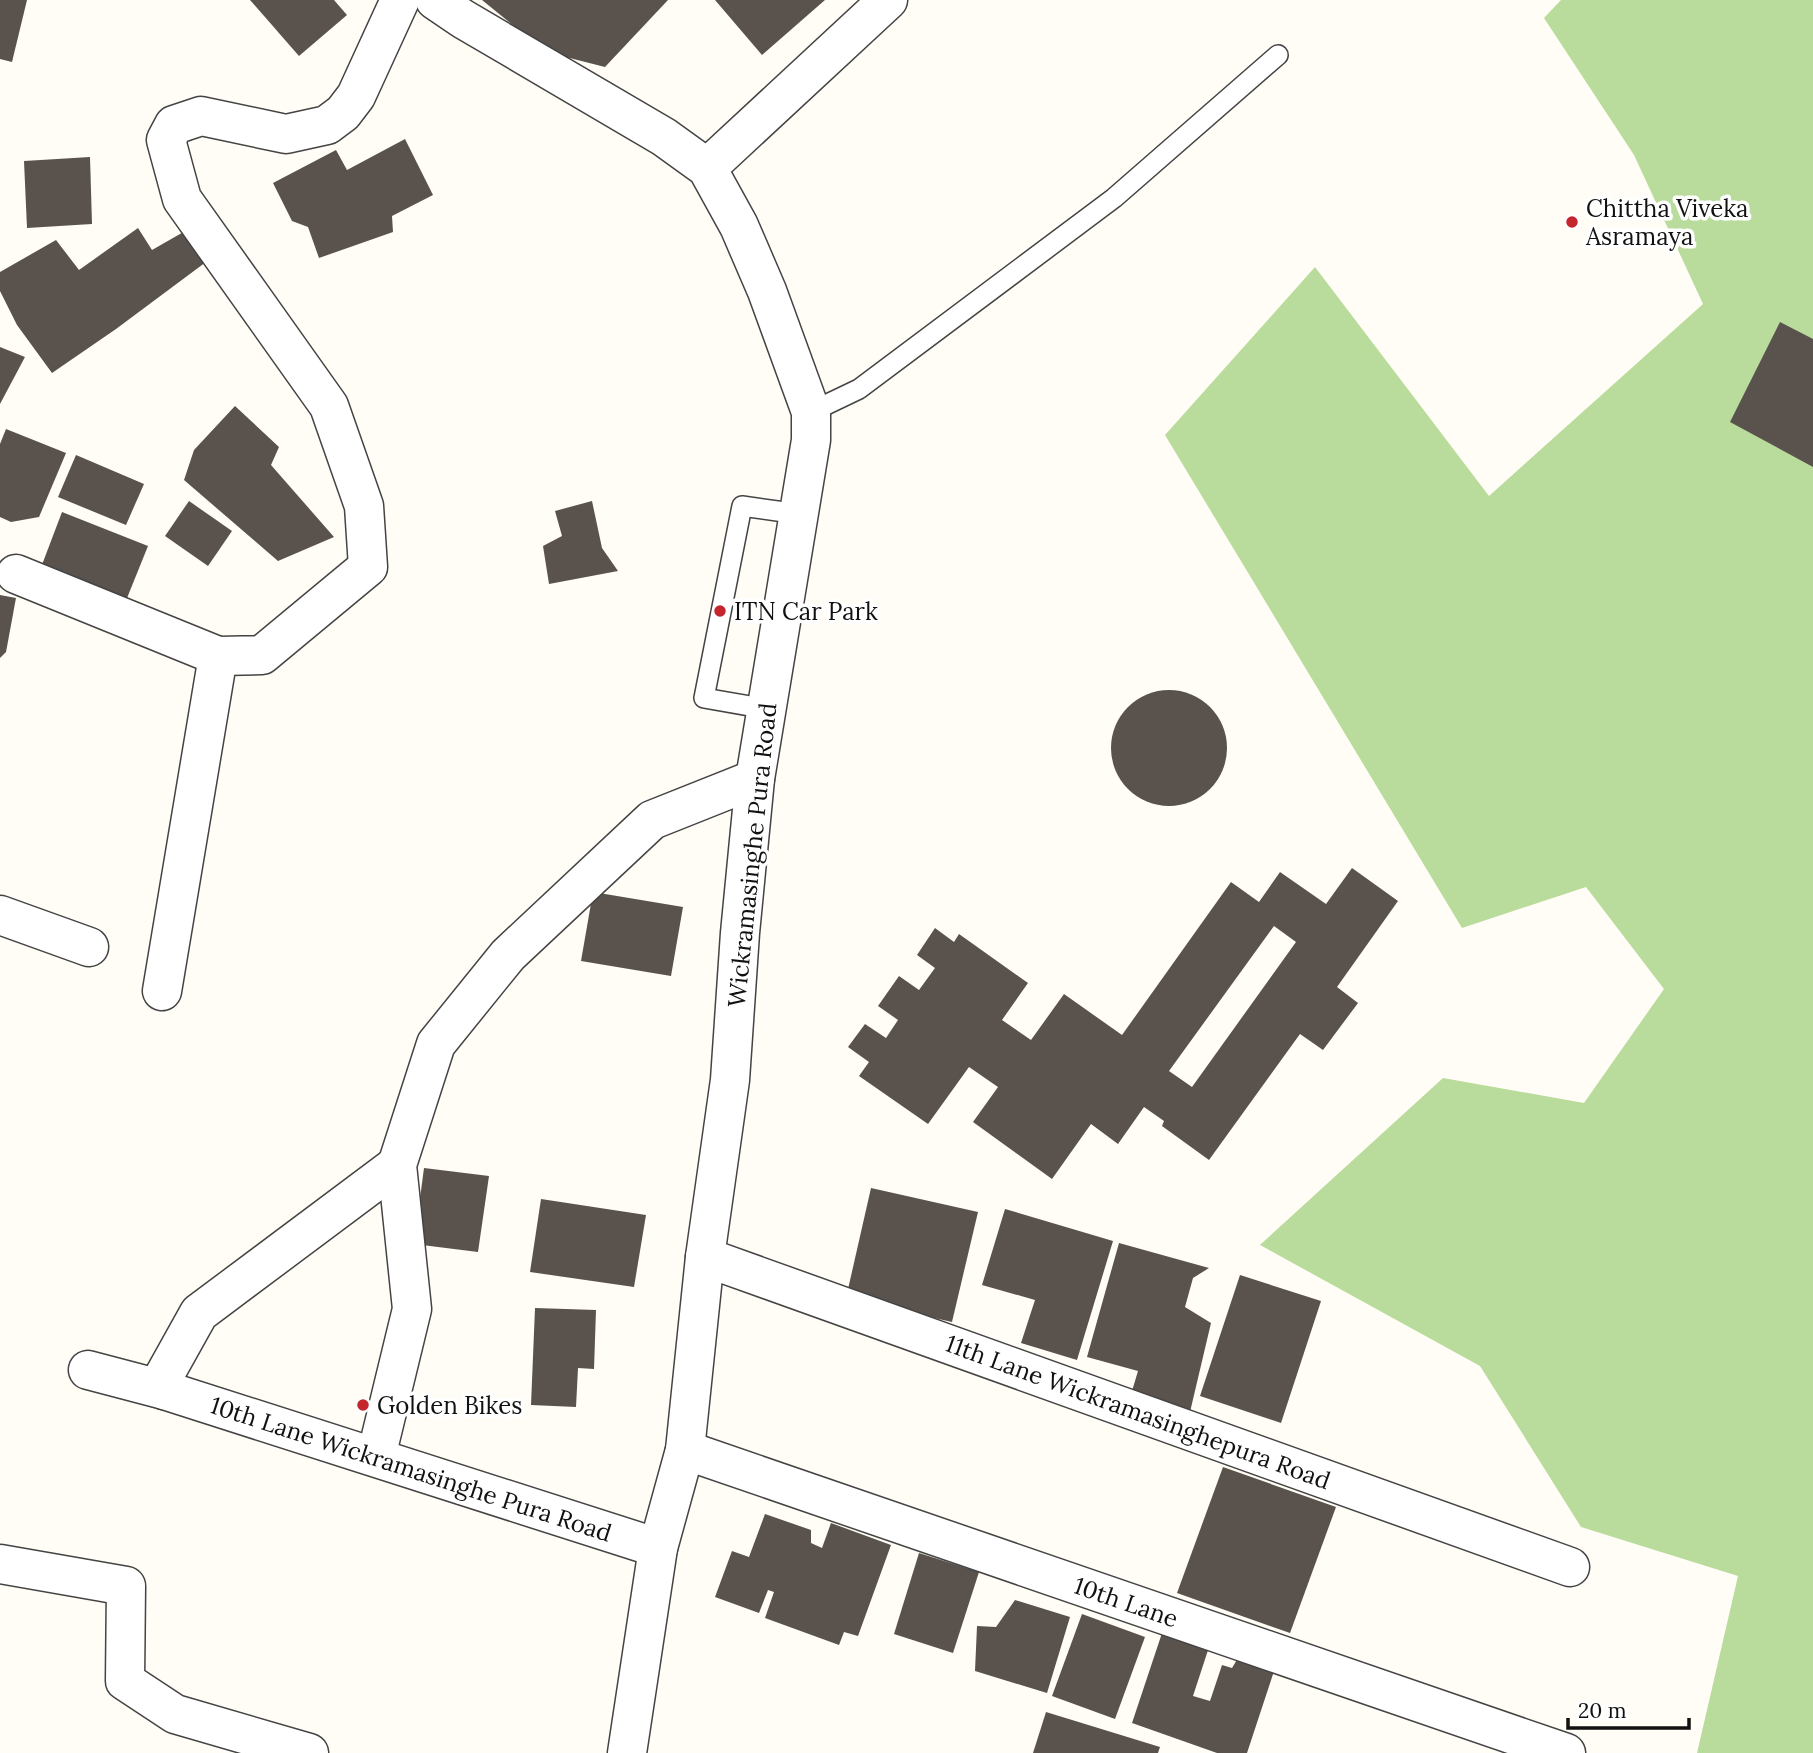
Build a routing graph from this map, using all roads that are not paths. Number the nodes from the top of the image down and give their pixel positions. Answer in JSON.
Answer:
{"nodes":[{"id":1,"x":400,"y":0,"type":"edge"},
{"id":2,"x":888,"y":0,"type":"edge"},
{"id":3,"x":458,"y":6,"type":"edge"},
{"id":4,"x":1278,"y":55,"type":"dead end"},
{"id":5,"x":707,"y":168,"type":"junction"},
{"id":6,"x":811,"y":412,"type":"junction"},
{"id":7,"x":799,"y":513,"type":"junction"},
{"id":8,"x":16,"y":574,"type":"dead end"},
{"id":9,"x":218,"y":656,"type":"junction"},
{"id":10,"x":766,"y":709,"type":"junction"},
{"id":11,"x":755,"y":779,"type":"junction"},
{"id":12,"x":0,"y":915,"type":"edge"},
{"id":13,"x":89,"y":947,"type":"dead end"},
{"id":14,"x":162,"y":991,"type":"dead end"},
{"id":15,"x":397,"y":1165,"type":"junction"},
{"id":16,"x":705,"y":1257,"type":"junction"},
{"id":17,"x":88,"y":1370,"type":"dead end"},
{"id":18,"x":164,"y":1390,"type":"junction"},
{"id":19,"x":685,"y":1450,"type":"junction"},
{"id":20,"x":376,"y":1457,"type":"junction"},
{"id":21,"x":657,"y":1548,"type":"junction"},
{"id":22,"x":0,"y":1564,"type":"edge"},
{"id":23,"x":1570,"y":1567,"type":"dead end"},
{"id":24,"x":309,"y":1753,"type":"edge"},
{"id":25,"x":628,"y":1753,"type":"edge"},
{"id":26,"x":1566,"y":1753,"type":"edge"}],
"edges":[{"from":1,"to":9,"type":"street"},
{"from":2,"to":5,"type":"street"},
{"from":3,"to":5,"type":"street","name":"Wickramasinghe Pura Road"},
{"from":4,"to":6,"type":"lane"},
{"from":5,"to":6,"type":"street","name":"Wickramasinghe Pura Road"},
{"from":6,"to":7,"type":"street","name":"Wickramasinghe Pura Road"},
{"from":7,"to":10,"type":"street","name":"Wickramasinghe Pura Road"},
{"from":7,"to":10,"type":"lane"},
{"from":8,"to":9,"type":"street"},
{"from":9,"to":14,"type":"street"},
{"from":10,"to":11,"type":"street","name":"Wickramasinghe Pura Road"},
{"from":11,"to":15,"type":"street"},
{"from":11,"to":16,"type":"street","name":"Wickramasinghe Pura Road"},
{"from":12,"to":13,"type":"street"},
{"from":15,"to":18,"type":"street"},
{"from":15,"to":20,"type":"street"},
{"from":16,"to":19,"type":"street","name":"Wickramasinghe Pura Road"},
{"from":16,"to":23,"type":"street","name":"11th Lane Wickramasinghepura Road"},
{"from":17,"to":18,"type":"street","name":"10th Lane Wickramasinghe Pura Road"},
{"from":18,"to":20,"type":"street","name":"10th Lane Wickramasinghe Pura Road"},
{"from":19,"to":21,"type":"street","name":"Wickramasinghe Pura Road"},
{"from":19,"to":26,"type":"street","name":"10th Lane"},
{"from":20,"to":21,"type":"street","name":"10th Lane Wickramasinghe Pura Road"},
{"from":21,"to":25,"type":"street","name":"Wickramasinghe Pura Road"},
{"from":22,"to":24,"type":"street"}]}
